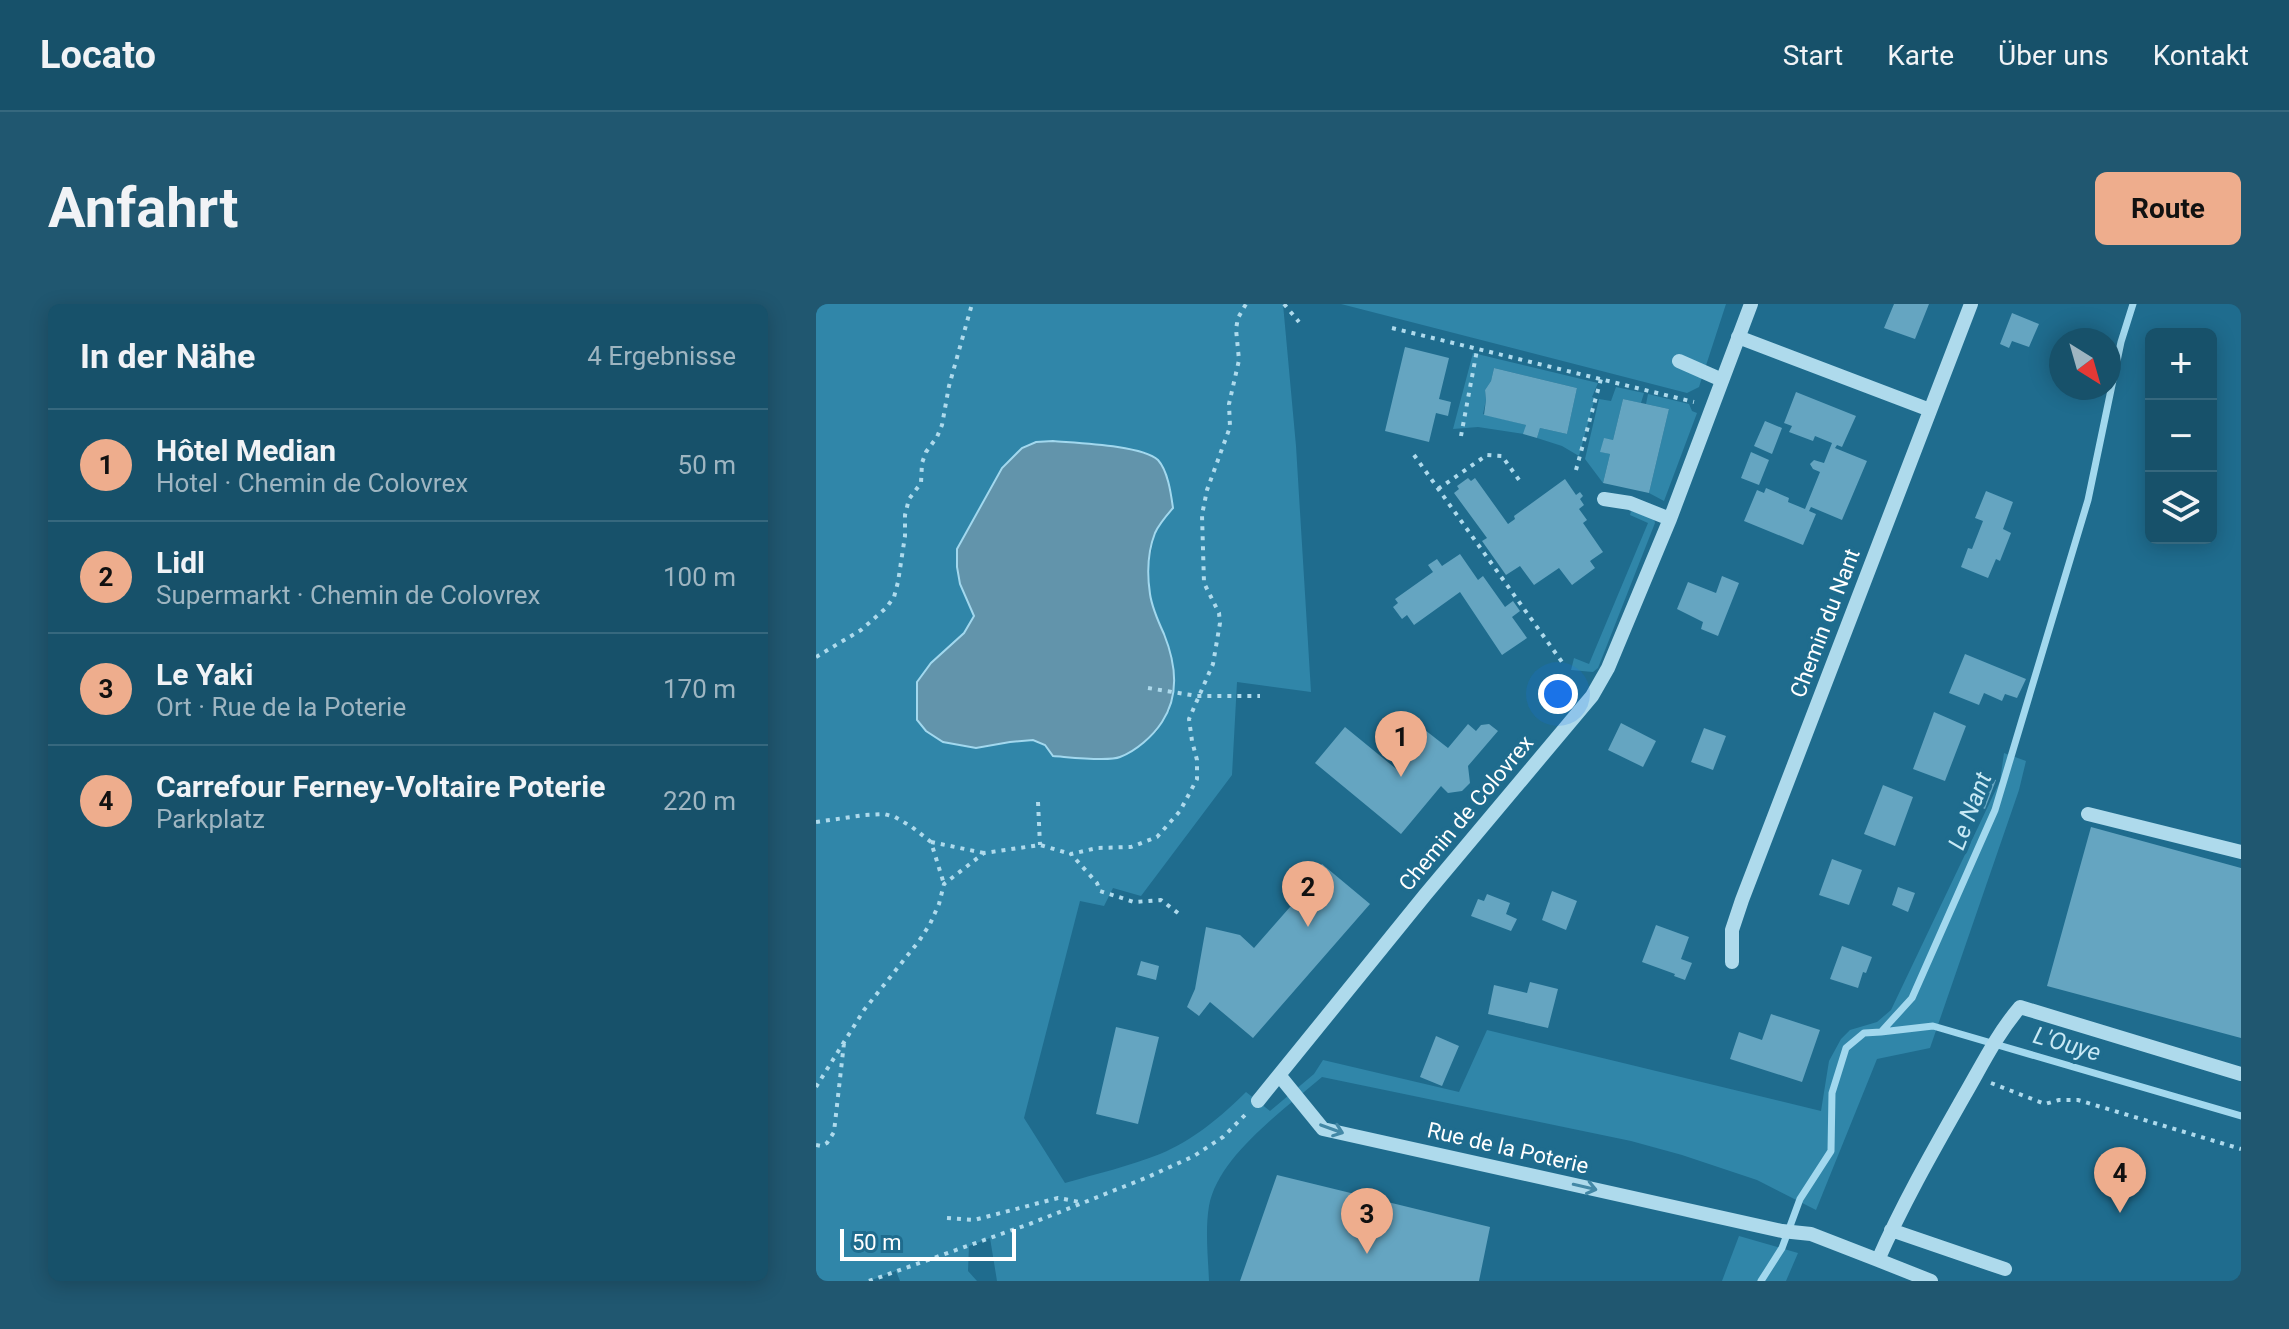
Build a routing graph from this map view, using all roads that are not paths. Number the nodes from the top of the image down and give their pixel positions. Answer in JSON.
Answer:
{"nodes":[{"id":1,"x":1751,"y":304,"type":"edge"},
{"id":2,"x":1971,"y":304,"type":"edge"},
{"id":3,"x":1738,"y":337,"type":"junction"},
{"id":4,"x":1679,"y":361,"type":"dead end"},
{"id":5,"x":1722,"y":380,"type":"junction"},
{"id":6,"x":1930,"y":410,"type":"junction"},
{"id":7,"x":1604,"y":499,"type":"dead end"},
{"id":8,"x":1670,"y":519,"type":"junction"},
{"id":9,"x":2088,"y":814,"type":"dead end"},
{"id":10,"x":2241,"y":852,"type":"edge"},
{"id":11,"x":1732,"y":962,"type":"dead end"},
{"id":12,"x":2241,"y":1074,"type":"edge"},
{"id":13,"x":1279,"y":1075,"type":"junction"},
{"id":14,"x":1258,"y":1101,"type":"road end"},
{"id":15,"x":1891,"y":1230,"type":"junction"},
{"id":16,"x":1878,"y":1260,"type":"junction"},
{"id":17,"x":2005,"y":1269,"type":"dead end"},
{"id":18,"x":1931,"y":1281,"type":"edge"}],
"edges":[{"from":1,"to":3,"type":"street","name":"Chemin de Colovrex"},
{"from":2,"to":6,"type":"street","name":"Chemin du Nant"},
{"from":3,"to":5,"type":"street","name":"Chemin de Colovrex"},
{"from":3,"to":6,"type":"street"},
{"from":4,"to":5,"type":"street"},
{"from":5,"to":8,"type":"street","name":"Chemin de Colovrex"},
{"from":6,"to":11,"type":"street","name":"Chemin du Nant"},
{"from":7,"to":8,"type":"street"},
{"from":8,"to":13,"type":"street","name":"Chemin de Colovrex"},
{"from":9,"to":10,"type":"street"},
{"from":12,"to":15,"type":"street"},
{"from":13,"to":14,"type":"street","name":"Chemin de Colovrex"},
{"from":13,"to":16,"type":"street","name":"Rue de la Poterie","one_way":true},
{"from":15,"to":16,"type":"street"},
{"from":15,"to":17,"type":"street"},
{"from":16,"to":18,"type":"street","name":"Rue de la Poterie"}]}
